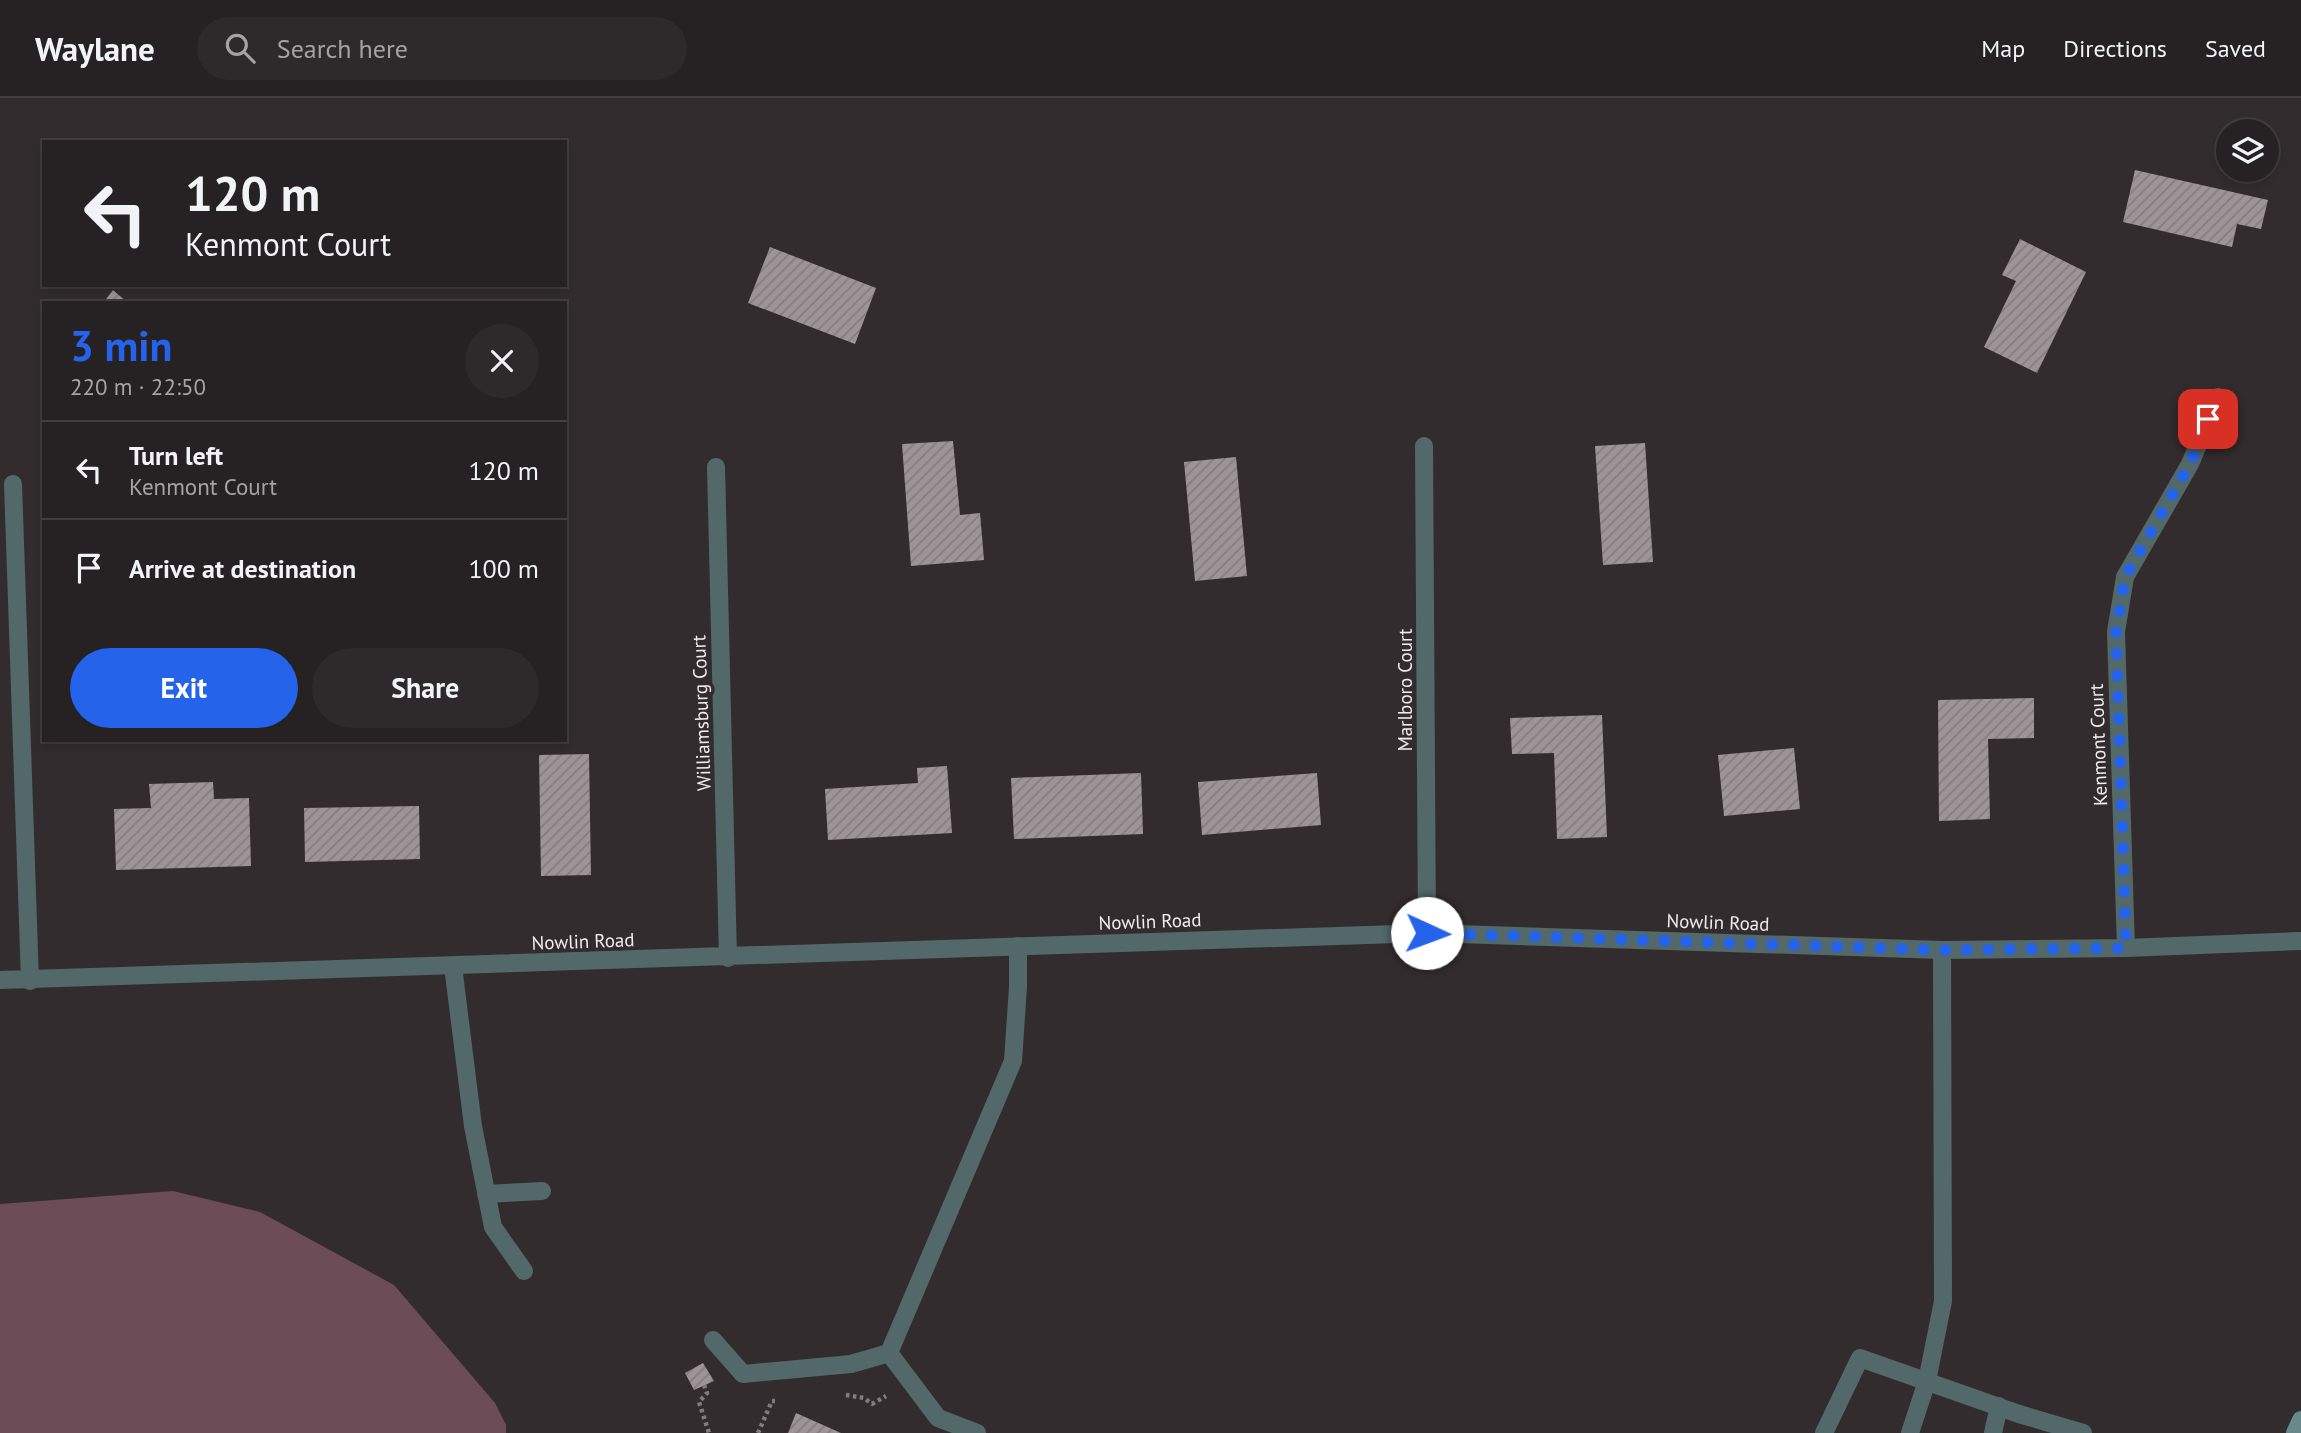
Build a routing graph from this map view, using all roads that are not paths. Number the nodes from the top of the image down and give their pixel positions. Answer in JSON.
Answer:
{"nodes":[{"id":1,"x":2218,"y":397,"type":"dead end"},
{"id":2,"x":1424,"y":446,"type":"dead end"},
{"id":3,"x":716,"y":467,"type":"dead end"},
{"id":4,"x":13,"y":484,"type":"dead end"},
{"id":5,"x":1427,"y":933,"type":"junction"},
{"id":6,"x":2301,"y":941,"type":"edge"},
{"id":7,"x":1018,"y":946,"type":"junction"},
{"id":8,"x":2126,"y":948,"type":"junction"},
{"id":9,"x":1942,"y":950,"type":"junction"},
{"id":10,"x":729,"y":958,"type":"junction"},
{"id":11,"x":453,"y":966,"type":"junction"},
{"id":12,"x":0,"y":981,"type":"edge"},
{"id":13,"x":30,"y":981,"type":"junction"},
{"id":14,"x":542,"y":1191,"type":"dead end"},
{"id":15,"x":486,"y":1195,"type":"junction"},
{"id":16,"x":524,"y":1271,"type":"dead end"},
{"id":17,"x":713,"y":1340,"type":"dead end"},
{"id":18,"x":890,"y":1353,"type":"junction"},
{"id":19,"x":1927,"y":1381,"type":"junction"},
{"id":20,"x":1999,"y":1406,"type":"junction"},
{"id":21,"x":2301,"y":1420,"type":"edge"},
{"id":22,"x":977,"y":1433,"type":"edge"},
{"id":23,"x":1824,"y":1433,"type":"edge"},
{"id":24,"x":1910,"y":1433,"type":"edge"},
{"id":25,"x":1993,"y":1433,"type":"edge"},
{"id":26,"x":2083,"y":1433,"type":"edge"},
{"id":27,"x":2295,"y":1433,"type":"edge"}],
"edges":[{"from":1,"to":8,"type":"street","name":"Kenmont Court"},
{"from":2,"to":5,"type":"street","name":"Marlboro Court"},
{"from":3,"to":10,"type":"street","name":"Williamsburg Court"},
{"from":4,"to":13,"type":"street"},
{"from":5,"to":7,"type":"street","name":"Nowlin Road"},
{"from":5,"to":9,"type":"street","name":"Nowlin Road"},
{"from":6,"to":8,"type":"street","name":"Nowlin Road"},
{"from":7,"to":10,"type":"street","name":"Nowlin Road"},
{"from":7,"to":18,"type":"street"},
{"from":8,"to":9,"type":"street","name":"Nowlin Road"},
{"from":9,"to":19,"type":"street"},
{"from":10,"to":11,"type":"street","name":"Nowlin Road"},
{"from":11,"to":13,"type":"street","name":"Nowlin Road"},
{"from":11,"to":15,"type":"street"},
{"from":12,"to":13,"type":"street","name":"Nowlin Road"},
{"from":14,"to":15,"type":"street"},
{"from":15,"to":16,"type":"street"},
{"from":17,"to":18,"type":"street"},
{"from":18,"to":22,"type":"street"},
{"from":19,"to":20,"type":"street"},
{"from":19,"to":23,"type":"street"},
{"from":19,"to":24,"type":"street"},
{"from":20,"to":25,"type":"street"},
{"from":20,"to":26,"type":"street"},
{"from":21,"to":27,"type":"main road"}]}
